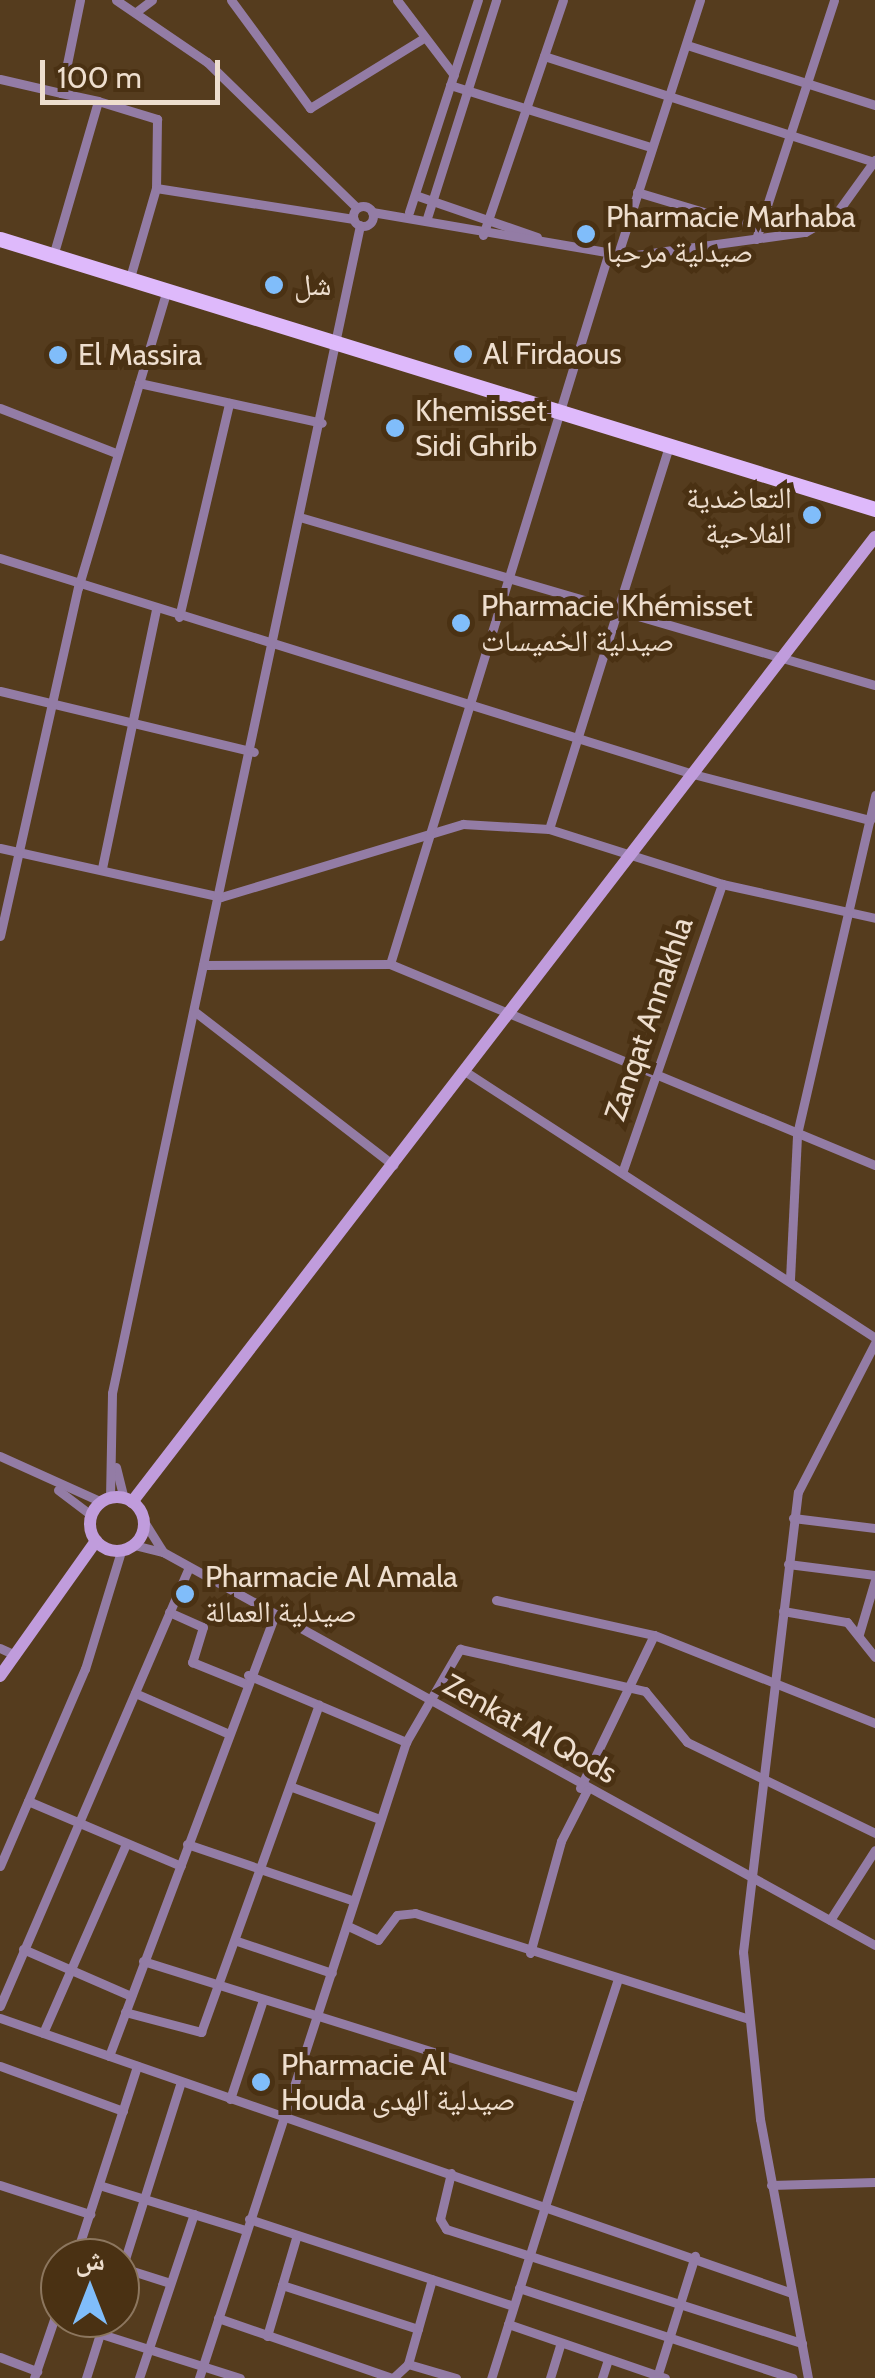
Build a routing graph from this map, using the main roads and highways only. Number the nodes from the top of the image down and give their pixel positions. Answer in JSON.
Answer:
{"nodes":[{"id":1,"x":0,"y":239,"type":"edge"},
{"id":2,"x":875,"y":509,"type":"edge"}],
"edges":[{"from":1,"to":2,"type":"main road"}]}
